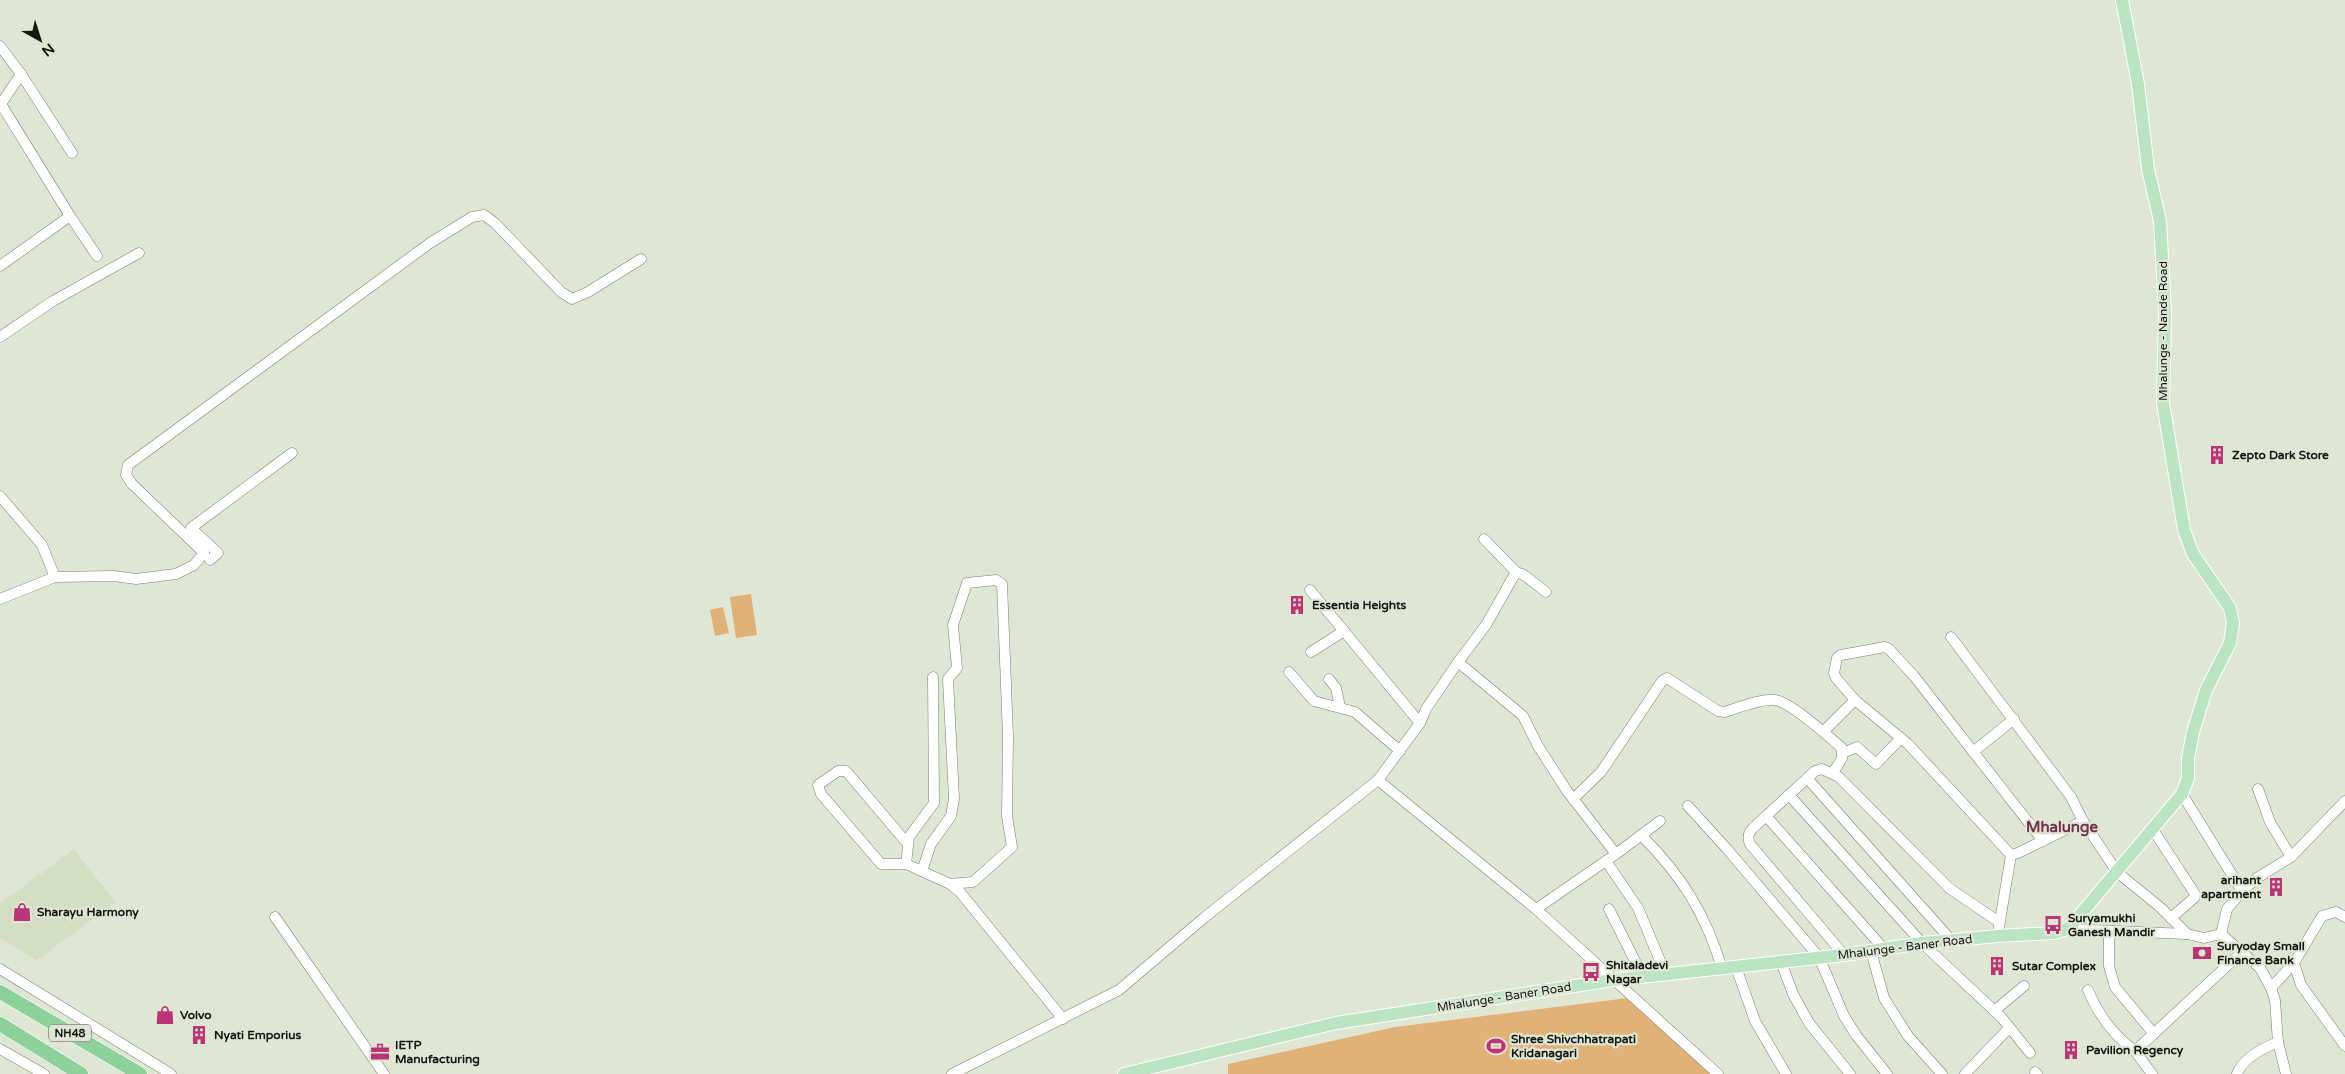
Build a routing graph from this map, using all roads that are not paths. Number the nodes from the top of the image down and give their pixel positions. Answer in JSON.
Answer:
{"nodes":[{"id":1,"x":2122,"y":0,"type":"edge"},
{"id":2,"x":0,"y":46,"type":"edge"},
{"id":3,"x":21,"y":74,"type":"junction"},
{"id":4,"x":1,"y":104,"type":"edge"},
{"id":5,"x":72,"y":154,"type":"dead end"},
{"id":6,"x":70,"y":216,"type":"junction"},
{"id":7,"x":139,"y":253,"type":"dead end"},
{"id":8,"x":97,"y":256,"type":"dead end"},
{"id":9,"x":641,"y":259,"type":"dead end"},
{"id":10,"x":0,"y":266,"type":"edge"},
{"id":11,"x":0,"y":337,"type":"edge"},
{"id":12,"x":292,"y":453,"type":"dead end"},
{"id":13,"x":0,"y":496,"type":"edge"},
{"id":14,"x":1484,"y":539,"type":"dead end"},
{"id":15,"x":210,"y":560,"type":"dead end"},
{"id":16,"x":1516,"y":572,"type":"junction"},
{"id":17,"x":55,"y":577,"type":"junction"},
{"id":18,"x":1310,"y":590,"type":"dead end"},
{"id":19,"x":1546,"y":592,"type":"dead end"},
{"id":20,"x":0,"y":599,"type":"edge"},
{"id":21,"x":1344,"y":631,"type":"junction"},
{"id":22,"x":1951,"y":637,"type":"dead end"},
{"id":23,"x":1311,"y":652,"type":"dead end"},
{"id":24,"x":1458,"y":662,"type":"junction"},
{"id":25,"x":1289,"y":672,"type":"dead end"},
{"id":26,"x":933,"y":677,"type":"dead end"},
{"id":27,"x":1329,"y":679,"type":"dead end"},
{"id":28,"x":1854,"y":700,"type":"junction"},
{"id":29,"x":1340,"y":707,"type":"junction"},
{"id":30,"x":2014,"y":719,"type":"junction"},
{"id":31,"x":1420,"y":723,"type":"junction"},
{"id":32,"x":1824,"y":731,"type":"junction"},
{"id":33,"x":1901,"y":738,"type":"junction"},
{"id":34,"x":1400,"y":751,"type":"junction"},
{"id":35,"x":1973,"y":752,"type":"junction"},
{"id":36,"x":1843,"y":753,"type":"junction"},
{"id":37,"x":1834,"y":773,"type":"junction"},
{"id":38,"x":1807,"y":778,"type":"junction"},
{"id":39,"x":1378,"y":780,"type":"junction"},
{"id":40,"x":2258,"y":789,"type":"dead end"},
{"id":41,"x":2182,"y":794,"type":"junction"},
{"id":42,"x":1789,"y":795,"type":"junction"},
{"id":43,"x":1573,"y":799,"type":"junction"},
{"id":44,"x":2345,"y":801,"type":"edge"},
{"id":45,"x":1688,"y":806,"type":"dead end"},
{"id":46,"x":1766,"y":816,"type":"junction"},
{"id":47,"x":1660,"y":821,"type":"dead end"},
{"id":48,"x":2082,"y":821,"type":"junction"},
{"id":49,"x":2152,"y":828,"type":"junction"},
{"id":50,"x":1641,"y":835,"type":"junction"},
{"id":51,"x":2043,"y":841,"type":"junction"},
{"id":52,"x":907,"y":843,"type":"junction"},
{"id":53,"x":1616,"y":854,"type":"junction"},
{"id":54,"x":2011,"y":855,"type":"junction"},
{"id":55,"x":2291,"y":857,"type":"junction"},
{"id":56,"x":1606,"y":861,"type":"junction"},
{"id":57,"x":906,"y":864,"type":"junction"},
{"id":58,"x":922,"y":871,"type":"junction"},
{"id":59,"x":2117,"y":872,"type":"junction"},
{"id":60,"x":950,"y":884,"type":"junction"},
{"id":61,"x":2242,"y":891,"type":"junction"},
{"id":62,"x":1536,"y":909,"type":"junction"},
{"id":63,"x":1609,"y":909,"type":"dead end"},
{"id":64,"x":275,"y":917,"type":"dead end"},
{"id":65,"x":2345,"y":917,"type":"edge"},
{"id":66,"x":2171,"y":918,"type":"junction"},
{"id":67,"x":1999,"y":922,"type":"junction"},
{"id":68,"x":2067,"y":929,"type":"junction"},
{"id":69,"x":2110,"y":932,"type":"junction"},
{"id":70,"x":2187,"y":934,"type":"junction"},
{"id":71,"x":2221,"y":934,"type":"junction"},
{"id":72,"x":1998,"y":936,"type":"junction"},
{"id":73,"x":1951,"y":940,"type":"junction"},
{"id":74,"x":1922,"y":943,"type":"junction"},
{"id":75,"x":1884,"y":949,"type":"junction"},
{"id":76,"x":1871,"y":951,"type":"junction"},
{"id":77,"x":2242,"y":952,"type":"junction"},
{"id":78,"x":1844,"y":955,"type":"junction"},
{"id":79,"x":1819,"y":958,"type":"junction"},
{"id":80,"x":1781,"y":962,"type":"junction"},
{"id":81,"x":2294,"y":963,"type":"junction"},
{"id":82,"x":1736,"y":967,"type":"junction"},
{"id":83,"x":1722,"y":968,"type":"junction"},
{"id":84,"x":0,"y":969,"type":"edge"},
{"id":85,"x":1666,"y":975,"type":"junction"},
{"id":86,"x":1643,"y":977,"type":"junction"},
{"id":87,"x":1613,"y":980,"type":"junction"},
{"id":88,"x":2024,"y":986,"type":"dead end"},
{"id":89,"x":2271,"y":988,"type":"junction"},
{"id":90,"x":2088,"y":990,"type":"dead end"},
{"id":91,"x":0,"y":992,"type":"edge"},
{"id":92,"x":1994,"y":1011,"type":"junction"},
{"id":93,"x":1064,"y":1019,"type":"junction"},
{"id":94,"x":0,"y":1024,"type":"edge"},
{"id":95,"x":2009,"y":1028,"type":"junction"},
{"id":96,"x":2154,"y":1034,"type":"junction"},
{"id":97,"x":2278,"y":1042,"type":"junction"},
{"id":98,"x":2345,"y":1046,"type":"edge"},
{"id":99,"x":0,"y":1049,"type":"edge"},
{"id":100,"x":2135,"y":1051,"type":"junction"},
{"id":101,"x":2030,"y":1053,"type":"dead end"},
{"id":102,"x":44,"y":1074,"type":"edge"},
{"id":103,"x":81,"y":1074,"type":"edge"},
{"id":104,"x":140,"y":1074,"type":"edge"},
{"id":105,"x":172,"y":1074,"type":"edge"},
{"id":106,"x":384,"y":1074,"type":"edge"},
{"id":107,"x":952,"y":1074,"type":"edge"},
{"id":108,"x":1124,"y":1074,"type":"edge"},
{"id":109,"x":1718,"y":1074,"type":"edge"},
{"id":110,"x":1786,"y":1074,"type":"edge"},
{"id":111,"x":1850,"y":1074,"type":"edge"},
{"id":112,"x":1887,"y":1074,"type":"edge"},
{"id":113,"x":1942,"y":1074,"type":"edge"},
{"id":114,"x":1965,"y":1074,"type":"edge"},
{"id":115,"x":2152,"y":1074,"type":"edge"},
{"id":116,"x":2238,"y":1074,"type":"edge"},
{"id":117,"x":2286,"y":1074,"type":"edge"}],
"edges":[{"from":1,"to":41,"type":"main road","name":"Mhalunge - Nande Road"},
{"from":2,"to":3,"type":"street"},
{"from":3,"to":4,"type":"street"},
{"from":3,"to":5,"type":"street"},
{"from":4,"to":6,"type":"street"},
{"from":6,"to":8,"type":"street"},
{"from":6,"to":10,"type":"street"},
{"from":7,"to":11,"type":"street"},
{"from":9,"to":17,"type":"street"},
{"from":12,"to":15,"type":"street"},
{"from":13,"to":17,"type":"street"},
{"from":14,"to":16,"type":"street"},
{"from":16,"to":19,"type":"street"},
{"from":16,"to":24,"type":"street"},
{"from":17,"to":20,"type":"street"},
{"from":18,"to":21,"type":"street"},
{"from":21,"to":23,"type":"street"},
{"from":21,"to":31,"type":"street"},
{"from":22,"to":30,"type":"street"},
{"from":24,"to":31,"type":"street"},
{"from":24,"to":43,"type":"street"},
{"from":25,"to":29,"type":"street"},
{"from":26,"to":52,"type":"street"},
{"from":27,"to":29,"type":"street"},
{"from":28,"to":32,"type":"street"},
{"from":28,"to":33,"type":"street"},
{"from":28,"to":35,"type":"street"},
{"from":29,"to":34,"type":"street"},
{"from":30,"to":35,"type":"street"},
{"from":30,"to":48,"type":"street"},
{"from":31,"to":34,"type":"street"},
{"from":32,"to":36,"type":"street"},
{"from":32,"to":43,"type":"street"},
{"from":33,"to":36,"type":"street"},
{"from":33,"to":54,"type":"street"},
{"from":34,"to":39,"type":"street"},
{"from":35,"to":51,"type":"street"},
{"from":36,"to":37,"type":"street"},
{"from":37,"to":38,"type":"street"},
{"from":37,"to":67,"type":"street"},
{"from":38,"to":42,"type":"street"},
{"from":38,"to":73,"type":"street"},
{"from":39,"to":62,"type":"street"},
{"from":39,"to":93,"type":"street"},
{"from":40,"to":55,"type":"street"},
{"from":41,"to":49,"type":"main road","name":"Mhalunge - Nande Road"},
{"from":41,"to":61,"type":"street"},
{"from":42,"to":46,"type":"street"},
{"from":42,"to":74,"type":"street"},
{"from":43,"to":53,"type":"street"},
{"from":44,"to":55,"type":"street"},
{"from":45,"to":79,"type":"street"},
{"from":46,"to":75,"type":"street"},
{"from":46,"to":78,"type":"street"},
{"from":47,"to":50,"type":"street"},
{"from":48,"to":51,"type":"street"},
{"from":48,"to":59,"type":"street"},
{"from":49,"to":59,"type":"main road","name":"Mhalunge - Nande Road"},
{"from":49,"to":66,"type":"street"},
{"from":50,"to":53,"type":"street"},
{"from":50,"to":83,"type":"street"},
{"from":51,"to":54,"type":"street"},
{"from":52,"to":57,"type":"street"},
{"from":52,"to":57,"type":"street"},
{"from":53,"to":56,"type":"street"},
{"from":54,"to":67,"type":"street"},
{"from":55,"to":61,"type":"street"},
{"from":56,"to":62,"type":"street"},
{"from":56,"to":85,"type":"street"},
{"from":57,"to":58,"type":"street"},
{"from":58,"to":60,"type":"street"},
{"from":58,"to":60,"type":"street"},
{"from":59,"to":66,"type":"street"},
{"from":59,"to":68,"type":"main road","name":"Mhalunge - Nande Road"},
{"from":60,"to":93,"type":"street"},
{"from":61,"to":71,"type":"street"},
{"from":62,"to":87,"type":"street"},
{"from":63,"to":86,"type":"street"},
{"from":64,"to":106,"type":"street"},
{"from":65,"to":81,"type":"street"},
{"from":66,"to":70,"type":"street"},
{"from":67,"to":72,"type":"street"},
{"from":68,"to":69,"type":"street"},
{"from":68,"to":72,"type":"main road","name":"Mhalunge - Baner Road"},
{"from":69,"to":70,"type":"street"},
{"from":69,"to":96,"type":"street"},
{"from":70,"to":71,"type":"street"},
{"from":71,"to":77,"type":"street"},
{"from":72,"to":73,"type":"main road","name":"Mhalunge - Baner Road"},
{"from":73,"to":74,"type":"main road","name":"Mhalunge - Baner Road"},
{"from":74,"to":75,"type":"main road","name":"Mhalunge - Baner Road"},
{"from":74,"to":92,"type":"street"},
{"from":75,"to":76,"type":"main road","name":"Mhalunge - Baner Road"},
{"from":76,"to":78,"type":"main road","name":"Mhalunge - Baner Road"},
{"from":76,"to":113,"type":"street"},
{"from":77,"to":89,"type":"street"},
{"from":77,"to":96,"type":"street"},
{"from":78,"to":79,"type":"main road","name":"Mhalunge - Baner Road"},
{"from":79,"to":80,"type":"main road","name":"Mhalunge - Baner Road"},
{"from":79,"to":112,"type":"street"},
{"from":80,"to":82,"type":"main road","name":"Mhalunge - Baner Road"},
{"from":80,"to":111,"type":"street"},
{"from":81,"to":89,"type":"street"},
{"from":81,"to":98,"type":"street"},
{"from":82,"to":83,"type":"main road","name":"Mhalunge - Baner Road"},
{"from":82,"to":110,"type":"street"},
{"from":83,"to":85,"type":"main road","name":"Mhalunge - Baner Road"},
{"from":84,"to":105,"type":"street"},
{"from":85,"to":86,"type":"main road","name":"Mhalunge - Baner Road"},
{"from":86,"to":87,"type":"main road","name":"Mhalunge - Baner Road"},
{"from":87,"to":108,"type":"main road","name":"Mhalunge - Baner Road"},
{"from":87,"to":109,"type":"street"},
{"from":88,"to":92,"type":"street"},
{"from":89,"to":97,"type":"street"},
{"from":90,"to":100,"type":"street"},
{"from":91,"to":104,"type":"highway","number":"NH48"},
{"from":92,"to":95,"type":"street"},
{"from":93,"to":107,"type":"street"},
{"from":94,"to":103,"type":"highway","number":"NH48"},
{"from":95,"to":101,"type":"street"},
{"from":95,"to":114,"type":"street"},
{"from":96,"to":100,"type":"street"},
{"from":97,"to":116,"type":"street"},
{"from":97,"to":117,"type":"street"},
{"from":99,"to":102,"type":"street"},
{"from":100,"to":115,"type":"street"}]}
